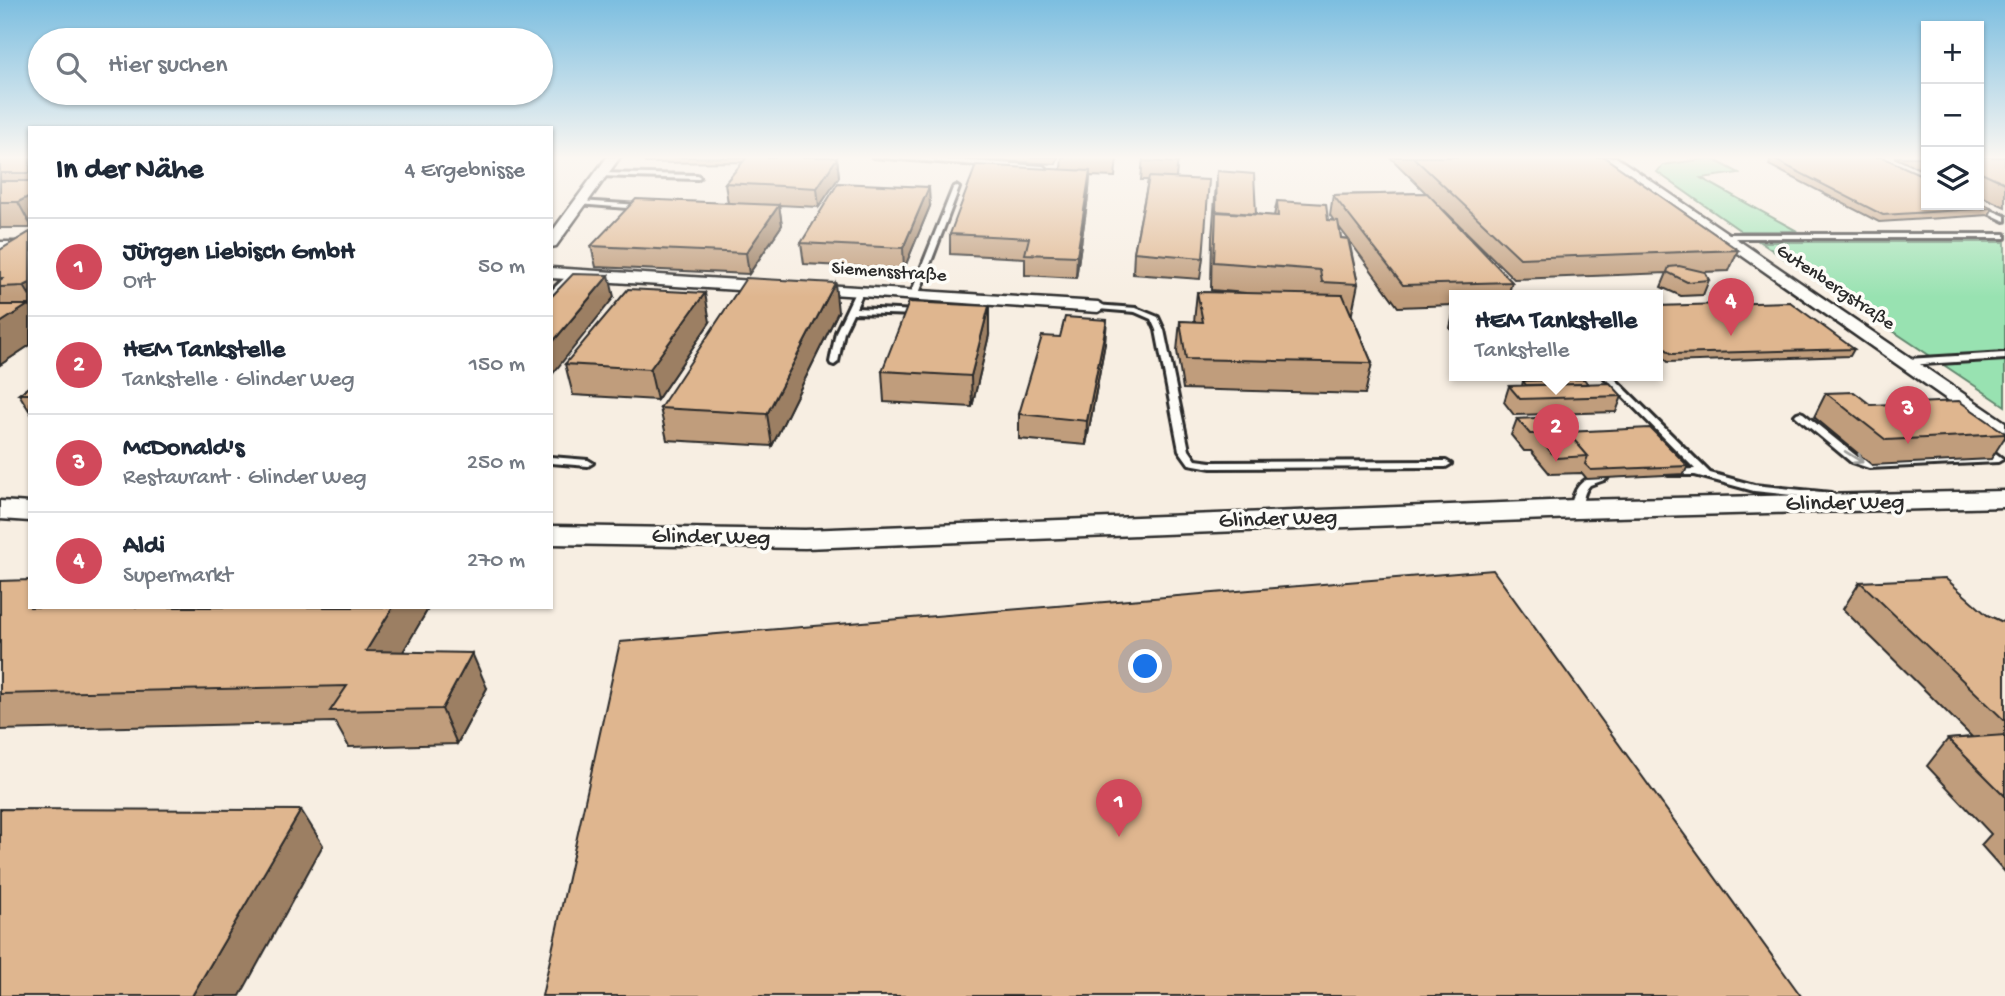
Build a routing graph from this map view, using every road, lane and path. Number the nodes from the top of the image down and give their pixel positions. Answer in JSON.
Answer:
{"nodes":[{"id":1,"x":580,"y":203,"type":"edge"},
{"id":2,"x":589,"y":203,"type":"edge"},
{"id":3,"x":950,"y":203,"type":"edge"},
{"id":4,"x":1675,"y":203,"type":"edge"},
{"id":5,"x":651,"y":207,"type":"edge"},
{"id":6,"x":1984,"y":210,"type":"edge"},
{"id":7,"x":2005,"y":219,"type":"edge"},
{"id":8,"x":1722,"y":236,"type":"junction"},
{"id":9,"x":2005,"y":236,"type":"edge"},
{"id":10,"x":553,"y":240,"type":"edge"},
{"id":11,"x":0,"y":246,"type":"edge"},
{"id":12,"x":28,"y":247,"type":"edge"},
{"id":13,"x":28,"y":248,"type":"edge"},
{"id":14,"x":10,"y":261,"type":"edge"},
{"id":15,"x":553,"y":273,"type":"edge"},
{"id":16,"x":573,"y":275,"type":"junction"},
{"id":17,"x":859,"y":292,"type":"junction"},
{"id":18,"x":553,"y":293,"type":"edge"},
{"id":19,"x":914,"y":296,"type":"junction"},
{"id":20,"x":1098,"y":307,"type":"joint"},
{"id":21,"x":851,"y":310,"type":"junction"},
{"id":22,"x":925,"y":313,"type":"edge"},
{"id":23,"x":2005,"y":356,"type":"edge"},
{"id":24,"x":834,"y":362,"type":"dead end"},
{"id":25,"x":1907,"y":362,"type":"junction"},
{"id":26,"x":1611,"y":381,"type":"edge"},
{"id":27,"x":1800,"y":415,"type":"dead end"},
{"id":28,"x":2005,"y":430,"type":"edge"},
{"id":29,"x":1974,"y":441,"type":"edge"},
{"id":30,"x":553,"y":460,"type":"edge"},
{"id":31,"x":588,"y":463,"type":"dead end"},
{"id":32,"x":1446,"y":464,"type":"dead end"},
{"id":33,"x":1657,"y":474,"type":"edge"},
{"id":34,"x":1708,"y":475,"type":"junction"},
{"id":35,"x":1618,"y":476,"type":"edge"},
{"id":36,"x":2005,"y":499,"type":"edge"},
{"id":37,"x":1893,"y":504,"type":"junction"},
{"id":38,"x":1576,"y":509,"type":"junction"},
{"id":39,"x":0,"y":510,"type":"edge"},
{"id":40,"x":28,"y":512,"type":"edge"},
{"id":41,"x":553,"y":535,"type":"edge"}],
"edges":[{"from":1,"to":10,"type":"street"},
{"from":2,"to":5,"type":"lane"},
{"from":3,"to":19,"type":"lane"},
{"from":4,"to":8,"type":"street","name":"Gutenbergstraße"},
{"from":6,"to":7,"type":"lane"},
{"from":8,"to":9,"type":"lane"},
{"from":8,"to":25,"type":"street","name":"Gutenbergstraße"},
{"from":11,"to":12,"type":"street"},
{"from":13,"to":14,"type":"street"},
{"from":15,"to":16,"type":"street","name":"Siemensstraße"},
{"from":16,"to":17,"type":"street","name":"Siemensstraße"},
{"from":16,"to":18,"type":"lane"},
{"from":17,"to":19,"type":"street","name":"Siemensstraße"},
{"from":17,"to":21,"type":"lane"},
{"from":19,"to":20,"type":"street","name":"Siemensstraße"},
{"from":20,"to":32,"type":"lane"},
{"from":21,"to":22,"type":"lane"},
{"from":21,"to":24,"type":"lane"},
{"from":23,"to":25,"type":"lane"},
{"from":25,"to":28,"type":"street","name":"Gutenbergstraße"},
{"from":26,"to":34,"type":"lane"},
{"from":27,"to":29,"type":"lane","one_way":true},
{"from":30,"to":31,"type":"lane"},
{"from":33,"to":34,"type":"lane"},
{"from":34,"to":37,"type":"lane"},
{"from":35,"to":38,"type":"lane"},
{"from":36,"to":37,"type":"main road","name":"Glinder Weg"},
{"from":37,"to":38,"type":"main road","name":"Glinder Weg"},
{"from":38,"to":41,"type":"main road","name":"Glinder Weg"},
{"from":39,"to":40,"type":"main road"}]}
